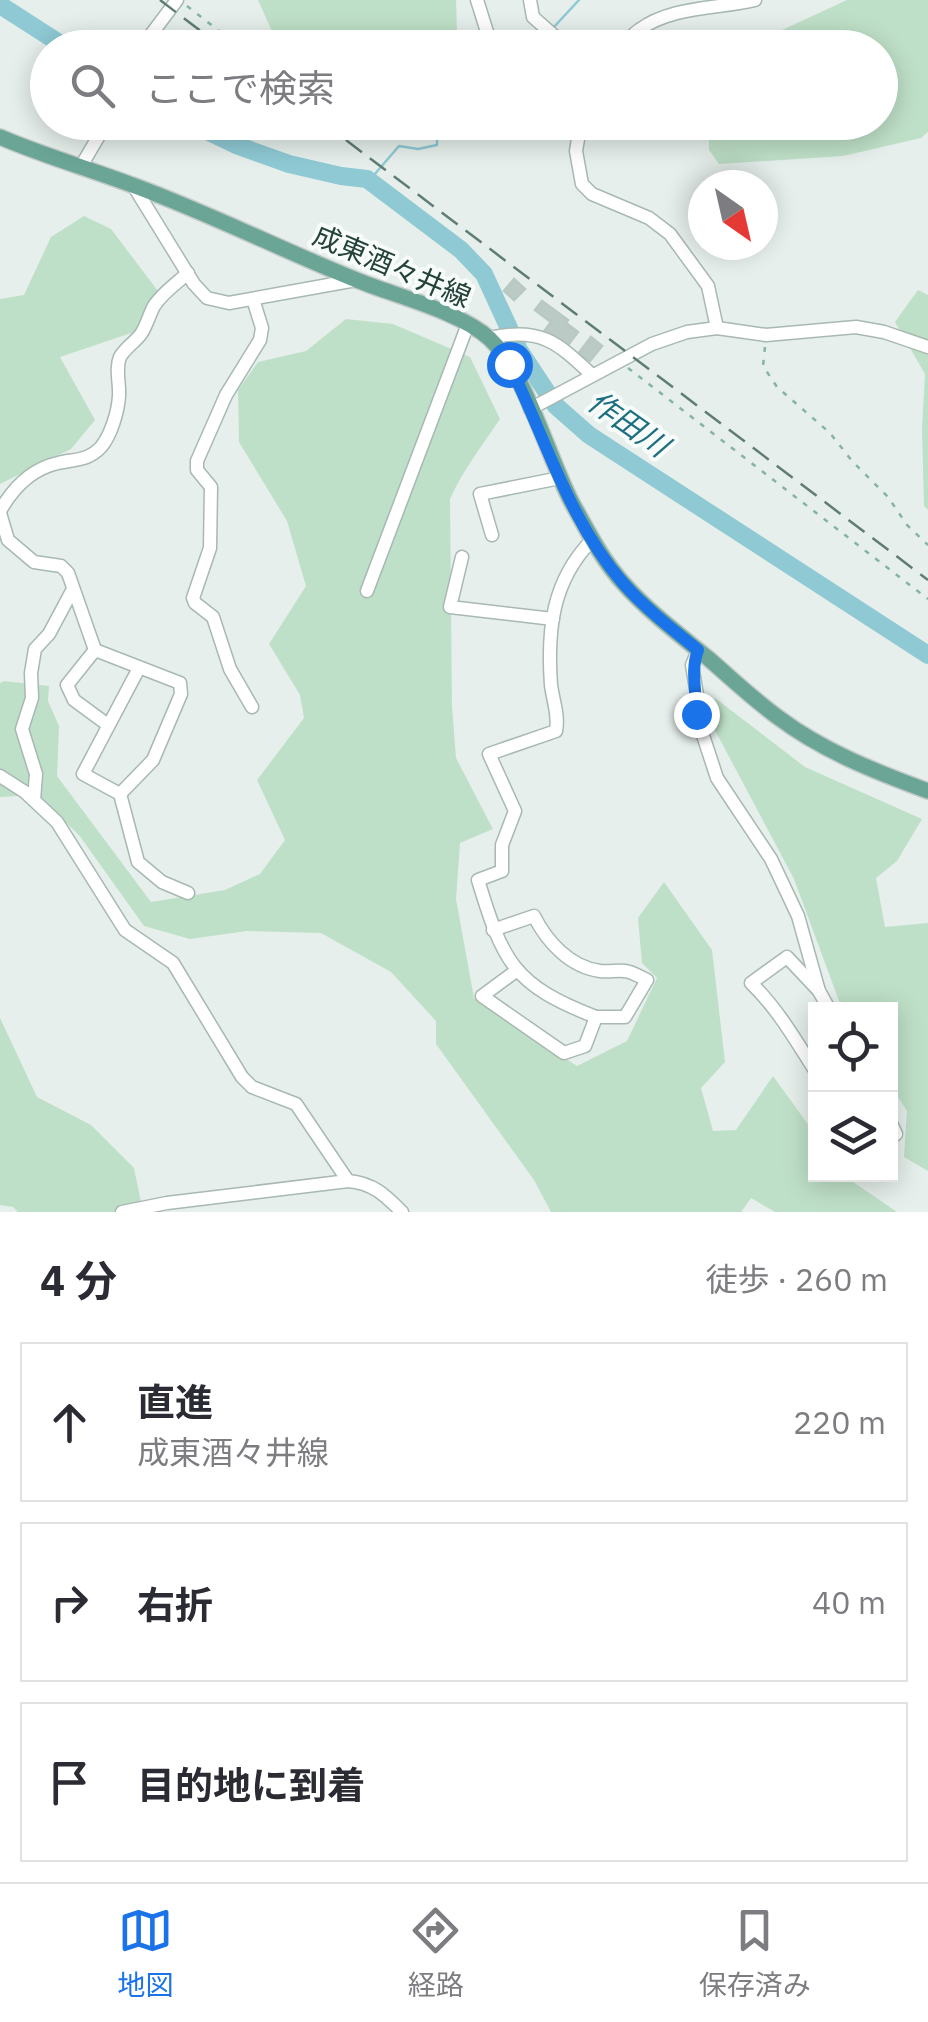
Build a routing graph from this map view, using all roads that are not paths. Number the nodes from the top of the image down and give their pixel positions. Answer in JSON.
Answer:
{"nodes":[{"id":1,"x":178,"y":0,"type":"edge"},
{"id":2,"x":477,"y":0,"type":"edge"},
{"id":3,"x":530,"y":0,"type":"edge"},
{"id":4,"x":756,"y":0,"type":"edge"},
{"id":5,"x":156,"y":30,"type":"edge"},
{"id":6,"x":487,"y":30,"type":"edge"},
{"id":7,"x":548,"y":30,"type":"edge"},
{"id":8,"x":640,"y":30,"type":"edge"},
{"id":9,"x":0,"y":137,"type":"edge"},
{"id":10,"x":96,"y":140,"type":"edge"},
{"id":11,"x":578,"y":140,"type":"edge"},
{"id":12,"x":80,"y":168,"type":"junction"},
{"id":13,"x":133,"y":185,"type":"junction"},
{"id":14,"x":188,"y":273,"type":"junction"},
{"id":15,"x":356,"y":280,"type":"junction"},
{"id":16,"x":254,"y":299,"type":"junction"},
{"id":17,"x":468,"y":324,"type":"junction"},
{"id":18,"x":718,"y":328,"type":"junction"},
{"id":19,"x":489,"y":338,"type":"junction"},
{"id":20,"x":928,"y":348,"type":"edge"},
{"id":21,"x":592,"y":375,"type":"junction"},
{"id":22,"x":530,"y":409,"type":"junction"},
{"id":23,"x":560,"y":478,"type":"junction"},
{"id":24,"x":0,"y":512,"type":"edge"},
{"id":25,"x":492,"y":535,"type":"dead end"},
{"id":26,"x":592,"y":540,"type":"junction"},
{"id":27,"x":462,"y":558,"type":"dead end"},
{"id":28,"x":73,"y":590,"type":"junction"},
{"id":29,"x":367,"y":591,"type":"dead end"},
{"id":30,"x":552,"y":619,"type":"junction"},
{"id":31,"x":96,"y":650,"type":"junction"},
{"id":32,"x":698,"y":650,"type":"junction"},
{"id":33,"x":138,"y":668,"type":"junction"},
{"id":34,"x":252,"y":707,"type":"dead end"},
{"id":35,"x":108,"y":725,"type":"junction"},
{"id":36,"x":0,"y":776,"type":"edge"},
{"id":37,"x":928,"y":790,"type":"edge"},
{"id":38,"x":120,"y":794,"type":"junction"},
{"id":39,"x":34,"y":800,"type":"junction"},
{"id":40,"x":188,"y":894,"type":"dead end"},
{"id":41,"x":493,"y":930,"type":"junction"},
{"id":42,"x":516,"y":972,"type":"junction"},
{"id":43,"x":819,"y":991,"type":"junction"},
{"id":44,"x":825,"y":1002,"type":"edge"},
{"id":45,"x":596,"y":1017,"type":"junction"},
{"id":46,"x":808,"y":1059,"type":"edge"},
{"id":47,"x":348,"y":1181,"type":"junction"},
{"id":48,"x":122,"y":1212,"type":"edge"},
{"id":49,"x":402,"y":1212,"type":"edge"}],
"edges":[{"from":1,"to":5,"type":"street"},
{"from":2,"to":6,"type":"street"},
{"from":3,"to":7,"type":"street"},
{"from":4,"to":8,"type":"street"},
{"from":9,"to":12,"type":"main road","name":"成東酒々井線"},
{"from":10,"to":12,"type":"street"},
{"from":11,"to":18,"type":"street"},
{"from":12,"to":13,"type":"main road","name":"成東酒々井線"},
{"from":13,"to":14,"type":"street"},
{"from":13,"to":15,"type":"main road","name":"成東酒々井線"},
{"from":14,"to":16,"type":"street"},
{"from":14,"to":24,"type":"street"},
{"from":15,"to":16,"type":"street"},
{"from":15,"to":17,"type":"main road","name":"成東酒々井線"},
{"from":16,"to":34,"type":"street"},
{"from":17,"to":19,"type":"main road","name":"成東酒々井線"},
{"from":17,"to":29,"type":"street"},
{"from":18,"to":20,"type":"street"},
{"from":18,"to":21,"type":"street"},
{"from":19,"to":21,"type":"street"},
{"from":19,"to":22,"type":"main road","name":"成東酒々井線"},
{"from":21,"to":22,"type":"street"},
{"from":22,"to":23,"type":"main road","name":"成東酒々井線"},
{"from":23,"to":25,"type":"street"},
{"from":23,"to":26,"type":"main road","name":"成東酒々井線"},
{"from":24,"to":28,"type":"street"},
{"from":26,"to":30,"type":"street"},
{"from":26,"to":32,"type":"main road","name":"成東酒々井線"},
{"from":27,"to":30,"type":"street"},
{"from":28,"to":31,"type":"street"},
{"from":28,"to":39,"type":"street"},
{"from":30,"to":41,"type":"street"},
{"from":31,"to":33,"type":"street"},
{"from":31,"to":35,"type":"street"},
{"from":32,"to":37,"type":"main road","name":"成東酒々井線"},
{"from":32,"to":43,"type":"street"},
{"from":33,"to":35,"type":"street"},
{"from":33,"to":38,"type":"street"},
{"from":35,"to":38,"type":"street"},
{"from":36,"to":39,"type":"street"},
{"from":38,"to":40,"type":"street"},
{"from":39,"to":47,"type":"street"},
{"from":41,"to":42,"type":"street"},
{"from":41,"to":45,"type":"street"},
{"from":42,"to":45,"type":"street"},
{"from":42,"to":45,"type":"street"},
{"from":43,"to":44,"type":"street"},
{"from":43,"to":46,"type":"street"},
{"from":47,"to":48,"type":"street"},
{"from":47,"to":49,"type":"street"}]}
